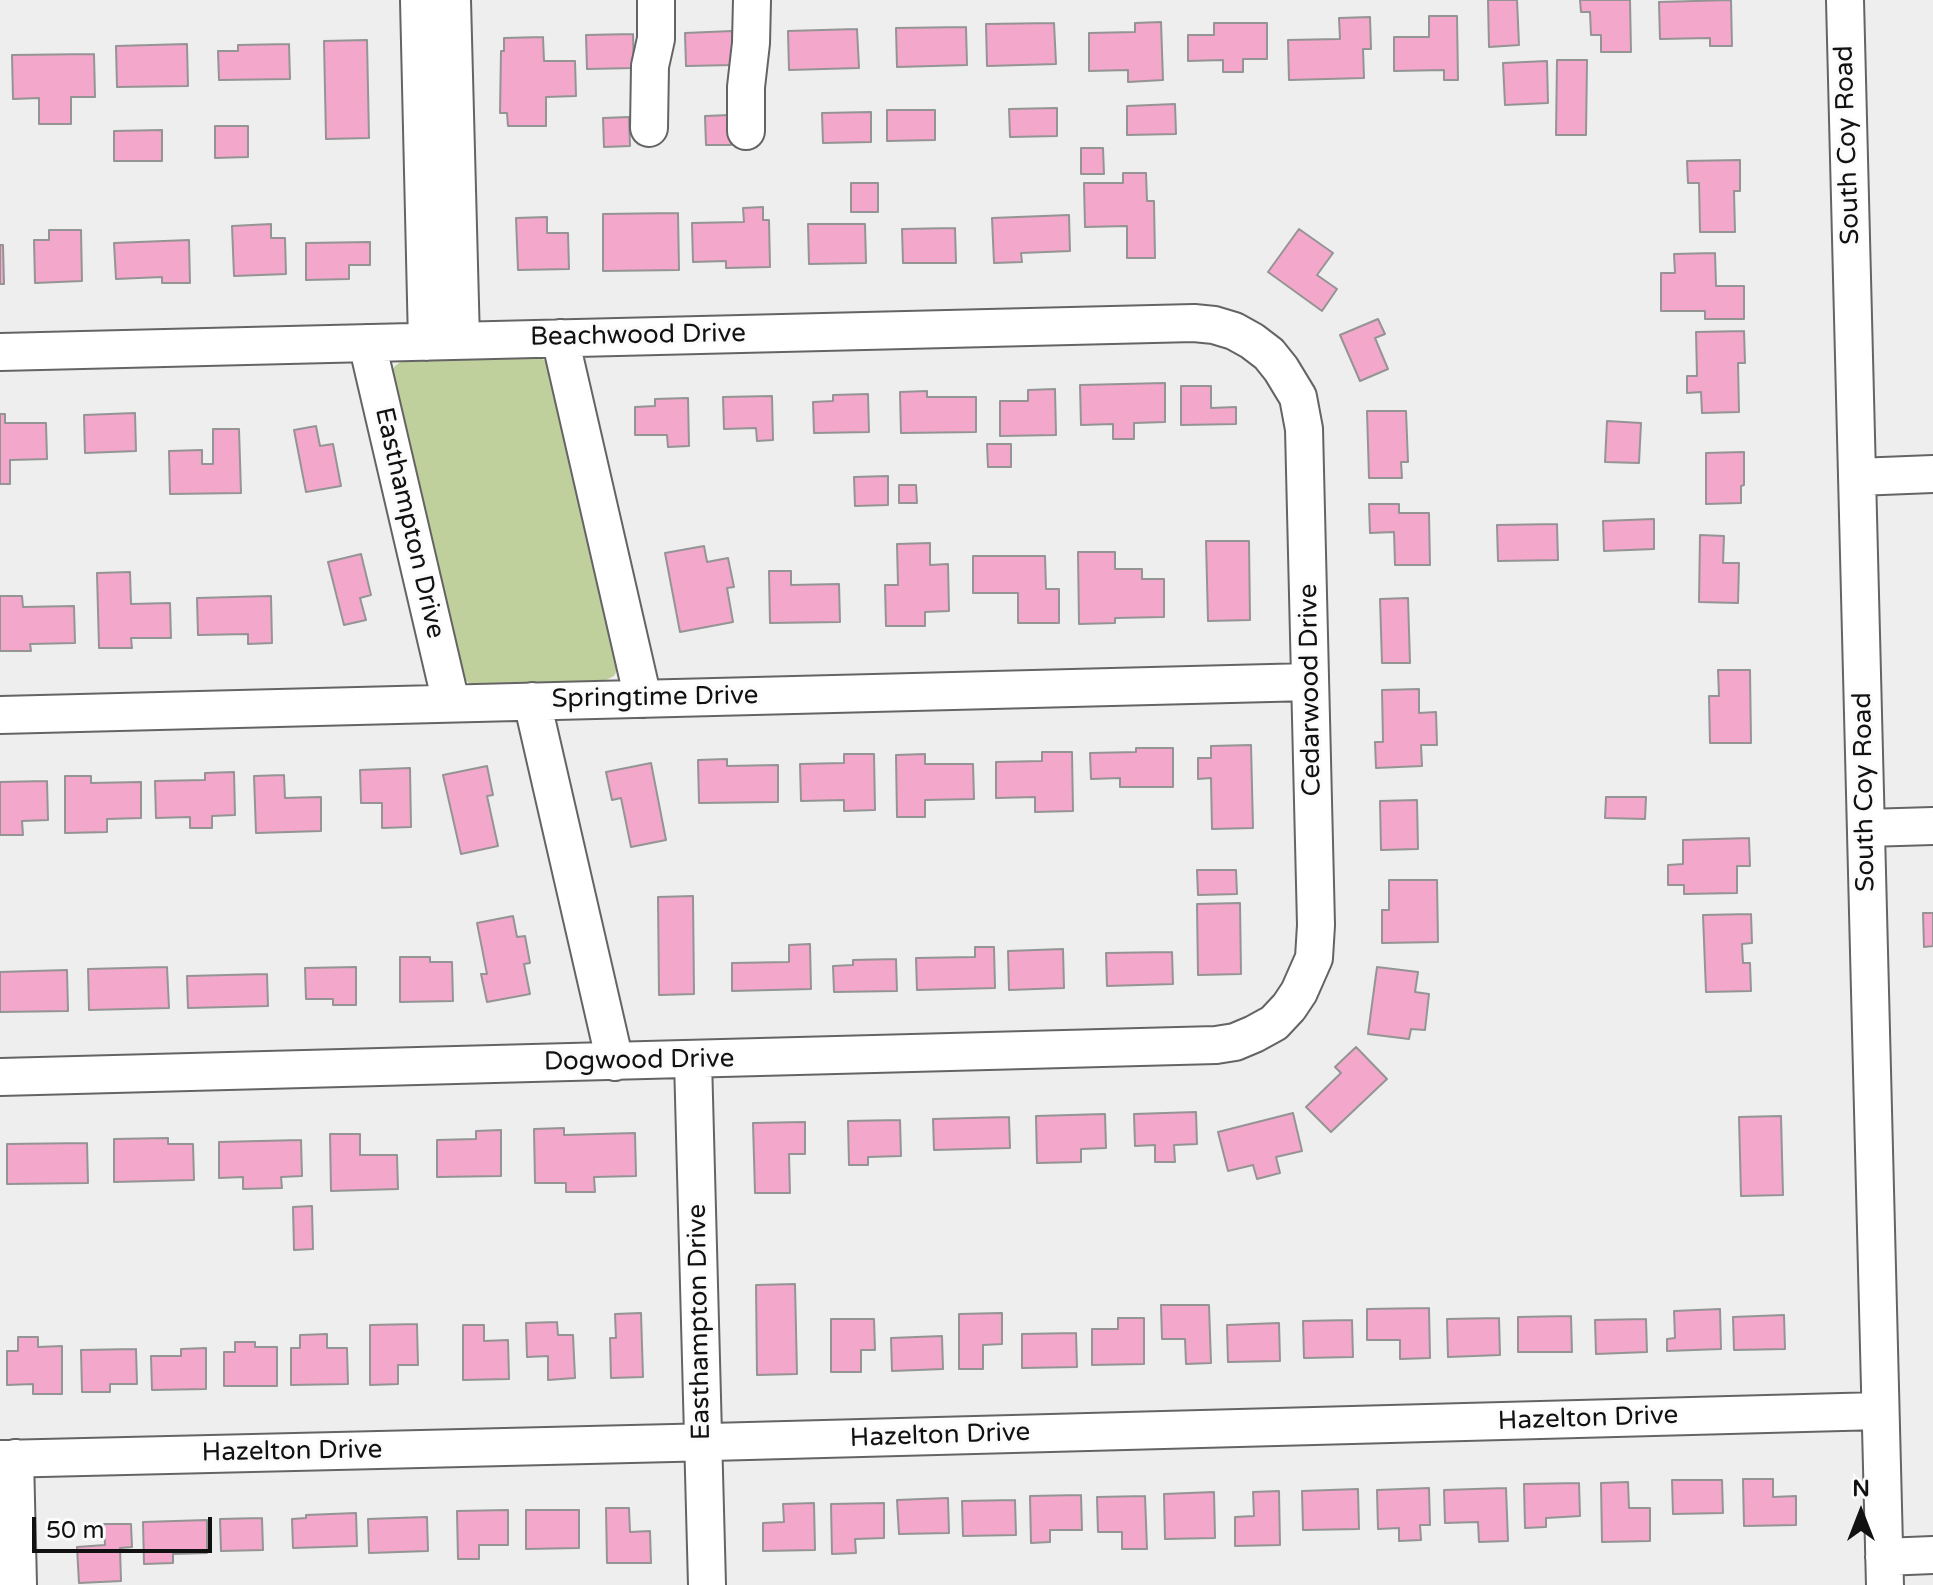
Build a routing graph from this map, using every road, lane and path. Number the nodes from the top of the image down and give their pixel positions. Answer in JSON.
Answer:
{"nodes":[{"id":1,"x":419,"y":0,"type":"edge"},
{"id":2,"x":452,"y":0,"type":"edge"},
{"id":3,"x":656,"y":0,"type":"edge"},
{"id":4,"x":752,"y":0,"type":"edge"},
{"id":5,"x":1845,"y":0,"type":"edge"},
{"id":6,"x":649,"y":128,"type":"dead end"},
{"id":7,"x":746,"y":131,"type":"dead end"},
{"id":8,"x":560,"y":338,"type":"junction"},
{"id":9,"x":444,"y":341,"type":"junction"},
{"id":10,"x":367,"y":343,"type":"junction"},
{"id":11,"x":0,"y":352,"type":"edge"},
{"id":12,"x":1269,"y":354,"type":"joint"},
{"id":13,"x":1933,"y":474,"type":"edge"},
{"id":14,"x":1857,"y":477,"type":"junction"},
{"id":15,"x":1310,"y":682,"type":"junction"},
{"id":16,"x":643,"y":699,"type":"junction"},
{"id":17,"x":532,"y":701,"type":"junction"},
{"id":18,"x":451,"y":703,"type":"junction"},
{"id":19,"x":0,"y":715,"type":"edge"},
{"id":20,"x":1933,"y":826,"type":"edge"},
{"id":21,"x":1866,"y":828,"type":"junction"},
{"id":22,"x":1274,"y":1023,"type":"joint"},
{"id":23,"x":693,"y":1060,"type":"junction"},
{"id":24,"x":615,"y":1062,"type":"junction"},
{"id":25,"x":0,"y":1077,"type":"edge"},
{"id":26,"x":1880,"y":1411,"type":"junction"},
{"id":27,"x":703,"y":1443,"type":"junction"},
{"id":28,"x":8,"y":1458,"type":"edge"},
{"id":29,"x":1933,"y":1555,"type":"edge"},
{"id":30,"x":1884,"y":1571,"type":"edge"},
{"id":31,"x":18,"y":1585,"type":"edge"},
{"id":32,"x":707,"y":1585,"type":"edge"}],
"edges":[{"from":1,"to":9,"type":"street"},
{"from":2,"to":9,"type":"street"},
{"from":3,"to":6,"type":"street"},
{"from":4,"to":7,"type":"street"},
{"from":5,"to":14,"type":"street","name":"South Coy Road"},
{"from":8,"to":9,"type":"street","name":"Beachwood Drive"},
{"from":8,"to":12,"type":"street","name":"Beachwood Drive"},
{"from":8,"to":16,"type":"street"},
{"from":9,"to":10,"type":"street","name":"Beachwood Drive"},
{"from":10,"to":11,"type":"street","name":"Beachwood Drive"},
{"from":10,"to":18,"type":"street","name":"Easthampton Drive"},
{"from":12,"to":15,"type":"street","name":"Cedarwood Drive"},
{"from":13,"to":14,"type":"street"},
{"from":14,"to":21,"type":"street","name":"South Coy Road"},
{"from":15,"to":16,"type":"street","name":"Springtime Drive"},
{"from":15,"to":22,"type":"street","name":"Cedarwood Drive"},
{"from":16,"to":17,"type":"street","name":"Springtime Drive"},
{"from":17,"to":18,"type":"street","name":"Springtime Drive"},
{"from":17,"to":24,"type":"street"},
{"from":18,"to":19,"type":"street","name":"Springtime Drive"},
{"from":20,"to":21,"type":"street"},
{"from":21,"to":26,"type":"street","name":"South Coy Road"},
{"from":22,"to":23,"type":"street","name":"Dogwood Drive"},
{"from":23,"to":24,"type":"street","name":"Dogwood Drive"},
{"from":23,"to":27,"type":"street","name":"Easthampton Drive"},
{"from":24,"to":25,"type":"street","name":"Dogwood Drive"},
{"from":26,"to":27,"type":"street","name":"Hazelton Drive"},
{"from":26,"to":30,"type":"street","name":"South Coy Road"},
{"from":27,"to":28,"type":"street","name":"Hazelton Drive"},
{"from":27,"to":32,"type":"street","name":"Easthampton Drive"},
{"from":28,"to":31,"type":"street"},
{"from":29,"to":30,"type":"street"}]}
